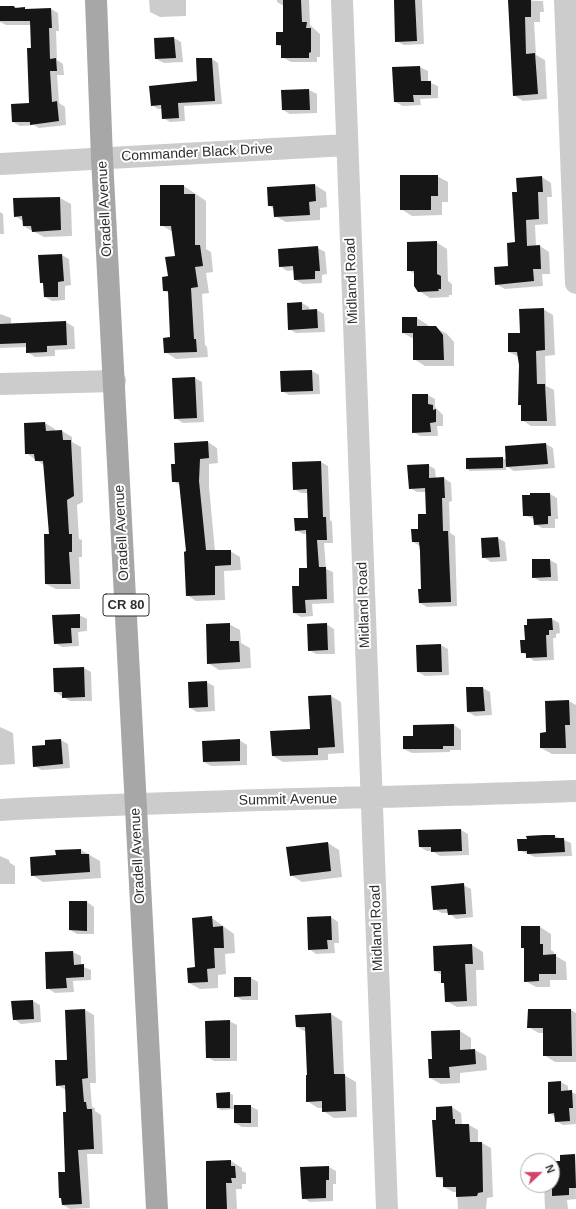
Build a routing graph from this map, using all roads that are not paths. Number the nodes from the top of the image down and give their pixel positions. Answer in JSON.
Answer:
{"nodes":[{"id":1,"x":96,"y":0,"type":"edge"},
{"id":2,"x":342,"y":0,"type":"edge"},
{"id":3,"x":565,"y":0,"type":"edge"},
{"id":4,"x":346,"y":145,"type":"junction"},
{"id":5,"x":102,"y":158,"type":"junction"},
{"id":6,"x":0,"y":164,"type":"edge"},
{"id":7,"x":576,"y":283,"type":"edge"},
{"id":8,"x":115,"y":381,"type":"junction"},
{"id":9,"x":0,"y":384,"type":"edge"},
{"id":10,"x":576,"y":791,"type":"edge"},
{"id":11,"x":372,"y":798,"type":"junction"},
{"id":12,"x":136,"y":803,"type":"junction"},
{"id":13,"x":0,"y":810,"type":"edge"},
{"id":14,"x":157,"y":1209,"type":"edge"},
{"id":15,"x":388,"y":1209,"type":"edge"}],
"edges":[{"from":1,"to":5,"type":"main road","name":"Oradell Avenue","number":"CR 80"},
{"from":2,"to":4,"type":"street","name":"Midland Road"},
{"from":3,"to":7,"type":"street"},
{"from":4,"to":5,"type":"street","name":"Commander Black Drive"},
{"from":4,"to":11,"type":"street","name":"Midland Road"},
{"from":5,"to":6,"type":"street","name":"Commander Black Drive"},
{"from":5,"to":8,"type":"main road","name":"Oradell Avenue","number":"CR 80"},
{"from":8,"to":9,"type":"street"},
{"from":8,"to":12,"type":"main road","name":"Oradell Avenue","number":"CR 80"},
{"from":10,"to":11,"type":"street","name":"Summit Avenue"},
{"from":11,"to":12,"type":"street","name":"Summit Avenue"},
{"from":11,"to":15,"type":"street","name":"Midland Road"},
{"from":12,"to":13,"type":"street","name":"Summit Avenue"},
{"from":12,"to":14,"type":"main road","name":"Oradell Avenue","number":"CR 80"}]}
